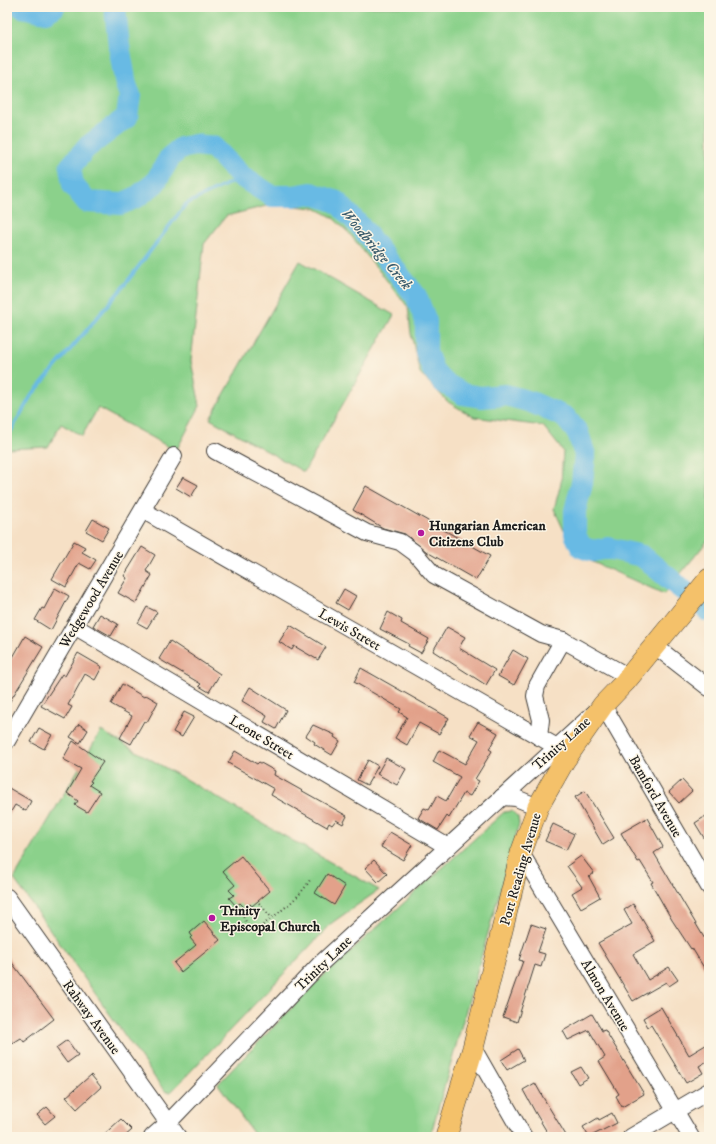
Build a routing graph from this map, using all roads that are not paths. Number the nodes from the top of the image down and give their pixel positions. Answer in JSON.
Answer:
{"nodes":[{"id":1,"x":215,"y":452,"type":"dead end"},
{"id":2,"x":174,"y":456,"type":"dead end"},
{"id":3,"x":144,"y":511,"type":"junction"},
{"id":4,"x":709,"y":579,"type":"edge"},
{"id":5,"x":76,"y":627,"type":"junction"},
{"id":6,"x":563,"y":640,"type":"junction"},
{"id":7,"x":655,"y":646,"type":"junction"},
{"id":8,"x":630,"y":677,"type":"junction"},
{"id":9,"x":709,"y":688,"type":"edge"},
{"id":10,"x":603,"y":705,"type":"junction"},
{"id":11,"x":540,"y":737,"type":"junction"},
{"id":12,"x":7,"y":741,"type":"edge"},
{"id":13,"x":557,"y":747,"type":"junction"},
{"id":14,"x":502,"y":797,"type":"junction"},
{"id":15,"x":538,"y":807,"type":"junction"},
{"id":16,"x":448,"y":847,"type":"junction"},
{"id":17,"x":522,"y":853,"type":"junction"},
{"id":18,"x":709,"y":887,"type":"edge"},
{"id":19,"x":7,"y":898,"type":"edge"},
{"id":20,"x":473,"y":1048,"type":"junction"},
{"id":21,"x":709,"y":1091,"type":"edge"},
{"id":22,"x":676,"y":1111,"type":"junction"},
{"id":23,"x":168,"y":1122,"type":"junction"},
{"id":24,"x":152,"y":1137,"type":"edge"},
{"id":25,"x":178,"y":1137,"type":"edge"},
{"id":26,"x":446,"y":1137,"type":"edge"},
{"id":27,"x":524,"y":1137,"type":"edge"},
{"id":28,"x":631,"y":1137,"type":"edge"},
{"id":29,"x":691,"y":1137,"type":"edge"}],
"edges":[{"from":1,"to":6,"type":"street"},
{"from":2,"to":3,"type":"street","name":"Wedgewood Avenue"},
{"from":3,"to":5,"type":"street","name":"Wedgewood Avenue"},
{"from":3,"to":11,"type":"street","name":"Lewis Street"},
{"from":4,"to":7,"type":"main road","name":"Port Reading Avenue"},
{"from":5,"to":12,"type":"street","name":"Wedgewood Avenue"},
{"from":5,"to":16,"type":"street","name":"Leone Street"},
{"from":6,"to":8,"type":"street"},
{"from":6,"to":11,"type":"street"},
{"from":7,"to":8,"type":"main road","name":"Port Reading Avenue"},
{"from":7,"to":9,"type":"street"},
{"from":8,"to":10,"type":"main road","name":"Port Reading Avenue"},
{"from":10,"to":13,"type":"street","name":"Trinity Lane"},
{"from":10,"to":15,"type":"main road","name":"Port Reading Avenue"},
{"from":10,"to":18,"type":"street","name":"Bamford Avenue"},
{"from":11,"to":13,"type":"street","name":"Lewis Street"},
{"from":13,"to":14,"type":"street","name":"Trinity Lane"},
{"from":14,"to":15,"type":"street"},
{"from":14,"to":16,"type":"street","name":"Trinity Lane"},
{"from":15,"to":17,"type":"main road","name":"Port Reading Avenue"},
{"from":16,"to":23,"type":"street","name":"Trinity Lane"},
{"from":17,"to":20,"type":"main road","name":"Port Reading Avenue"},
{"from":17,"to":22,"type":"street","name":"Almon Avenue"},
{"from":19,"to":23,"type":"street","name":"Rahway Avenue"},
{"from":20,"to":26,"type":"main road","name":"Port Reading Avenue"},
{"from":20,"to":27,"type":"street"},
{"from":21,"to":22,"type":"street"},
{"from":22,"to":28,"type":"street"},
{"from":22,"to":29,"type":"street","name":"Almon Avenue"},
{"from":23,"to":24,"type":"street","name":"Trinity Lane"},
{"from":23,"to":25,"type":"street","name":"Rahway Avenue"}]}
